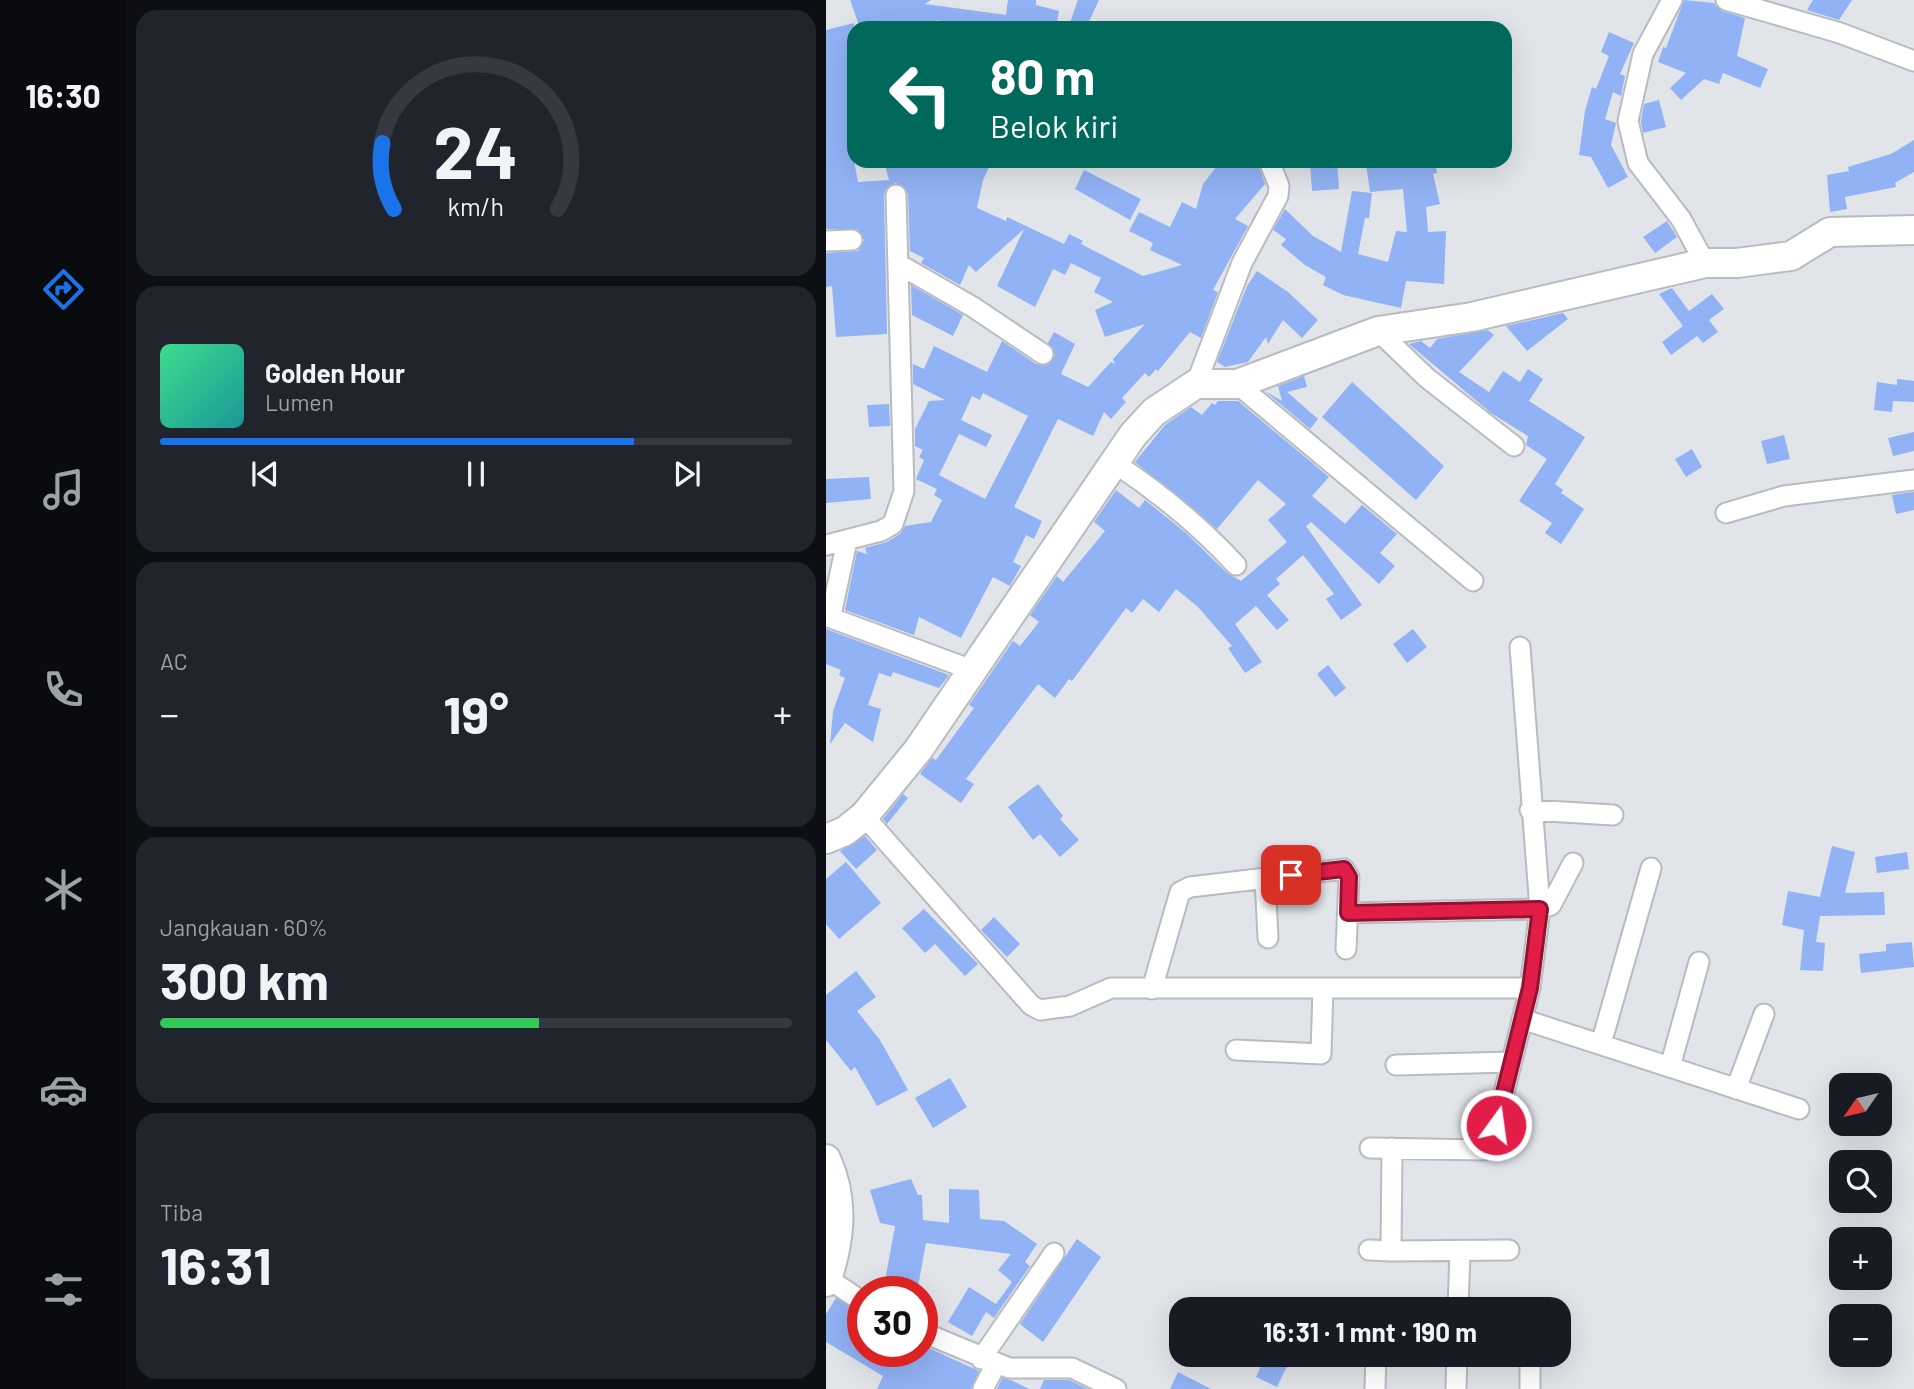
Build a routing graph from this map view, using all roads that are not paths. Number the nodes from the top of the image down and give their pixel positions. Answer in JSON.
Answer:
{"nodes":[{"id":1,"x":1672,"y":0,"type":"edge"},
{"id":2,"x":1726,"y":0,"type":"edge"},
{"id":3,"x":1914,"y":61,"type":"edge"},
{"id":4,"x":1272,"y":168,"type":"edge"},
{"id":5,"x":896,"y":195,"type":"dead end"},
{"id":6,"x":1914,"y":230,"type":"edge"},
{"id":7,"x":852,"y":240,"type":"dead end"},
{"id":8,"x":826,"y":241,"type":"edge"},
{"id":9,"x":1705,"y":263,"type":"junction"},
{"id":10,"x":900,"y":265,"type":"junction"},
{"id":11,"x":1378,"y":331,"type":"junction"},
{"id":12,"x":1043,"y":354,"type":"dead end"},
{"id":13,"x":1196,"y":384,"type":"junction"},
{"id":14,"x":1237,"y":384,"type":"junction"},
{"id":15,"x":1514,"y":446,"type":"dead end"},
{"id":16,"x":1116,"y":464,"type":"junction"},
{"id":17,"x":1914,"y":480,"type":"edge"},
{"id":18,"x":1726,"y":513,"type":"dead end"},
{"id":19,"x":847,"y":541,"type":"junction"},
{"id":20,"x":826,"y":545,"type":"edge"},
{"id":21,"x":1236,"y":565,"type":"dead end"},
{"id":22,"x":1473,"y":582,"type":"dead end"},
{"id":23,"x":828,"y":615,"type":"edge"},
{"id":24,"x":1520,"y":647,"type":"dead end"},
{"id":25,"x":972,"y":670,"type":"junction"},
{"id":26,"x":1530,"y":810,"type":"junction"},
{"id":27,"x":1613,"y":815,"type":"dead end"},
{"id":28,"x":864,"y":816,"type":"junction"},
{"id":29,"x":826,"y":839,"type":"edge"},
{"id":30,"x":1573,"y":863,"type":"dead end"},
{"id":31,"x":1651,"y":868,"type":"dead end"},
{"id":32,"x":1265,"y":878,"type":"junction"},
{"id":33,"x":1540,"y":909,"type":"junction"},
{"id":34,"x":1348,"y":913,"type":"junction"},
{"id":35,"x":1268,"y":938,"type":"dead end"},
{"id":36,"x":1346,"y":949,"type":"dead end"},
{"id":37,"x":1699,"y":962,"type":"dead end"},
{"id":38,"x":1323,"y":988,"type":"junction"},
{"id":39,"x":1530,"y":988,"type":"junction"},
{"id":40,"x":1152,"y":989,"type":"junction"},
{"id":41,"x":1763,"y":1014,"type":"dead end"},
{"id":42,"x":1522,"y":1019,"type":"junction"},
{"id":43,"x":1601,"y":1044,"type":"junction"},
{"id":44,"x":1236,"y":1050,"type":"dead end"},
{"id":45,"x":1511,"y":1062,"type":"junction"},
{"id":46,"x":1396,"y":1065,"type":"dead end"},
{"id":47,"x":1670,"y":1067,"type":"junction"},
{"id":48,"x":1736,"y":1089,"type":"junction"},
{"id":49,"x":1799,"y":1109,"type":"dead end"},
{"id":50,"x":1370,"y":1148,"type":"dead end"},
{"id":51,"x":1392,"y":1148,"type":"junction"},
{"id":52,"x":826,"y":1160,"type":"edge"},
{"id":53,"x":1369,"y":1250,"type":"dead end"},
{"id":54,"x":1509,"y":1250,"type":"dead end"},
{"id":55,"x":1391,"y":1251,"type":"junction"},
{"id":56,"x":1460,"y":1251,"type":"junction"},
{"id":57,"x":1054,"y":1253,"type":"dead end"},
{"id":58,"x":827,"y":1280,"type":"edge"},
{"id":59,"x":847,"y":1292,"type":"edge"},
{"id":60,"x":1458,"y":1297,"type":"edge"},
{"id":61,"x":938,"y":1339,"type":"edge"},
{"id":62,"x":989,"y":1362,"type":"junction"},
{"id":63,"x":1376,"y":1367,"type":"edge"},
{"id":64,"x":1457,"y":1367,"type":"edge"},
{"id":65,"x":1530,"y":1367,"type":"edge"},
{"id":66,"x":983,"y":1389,"type":"edge"},
{"id":67,"x":1116,"y":1389,"type":"edge"},
{"id":68,"x":1376,"y":1389,"type":"edge"},
{"id":69,"x":1456,"y":1389,"type":"edge"},
{"id":70,"x":1530,"y":1389,"type":"edge"}],
"edges":[{"from":1,"to":9,"type":"street"},
{"from":2,"to":3,"type":"street"},
{"from":4,"to":13,"type":"street"},
{"from":5,"to":10,"type":"street"},
{"from":6,"to":9,"type":"street"},
{"from":7,"to":8,"type":"street"},
{"from":9,"to":11,"type":"street"},
{"from":10,"to":12,"type":"street"},
{"from":10,"to":19,"type":"street"},
{"from":11,"to":14,"type":"street"},
{"from":11,"to":15,"type":"street"},
{"from":13,"to":14,"type":"street"},
{"from":13,"to":16,"type":"street"},
{"from":14,"to":22,"type":"street"},
{"from":16,"to":21,"type":"street"},
{"from":16,"to":25,"type":"street"},
{"from":17,"to":18,"type":"street"},
{"from":19,"to":20,"type":"street"},
{"from":19,"to":23,"type":"street"},
{"from":23,"to":25,"type":"street"},
{"from":24,"to":26,"type":"street"},
{"from":25,"to":28,"type":"street"},
{"from":26,"to":27,"type":"street"},
{"from":26,"to":33,"type":"street"},
{"from":28,"to":29,"type":"street"},
{"from":28,"to":40,"type":"street"},
{"from":30,"to":33,"type":"street"},
{"from":31,"to":43,"type":"street"},
{"from":32,"to":34,"type":"street"},
{"from":32,"to":35,"type":"street"},
{"from":32,"to":40,"type":"street"},
{"from":33,"to":34,"type":"street"},
{"from":33,"to":39,"type":"street"},
{"from":34,"to":36,"type":"street"},
{"from":37,"to":47,"type":"street"},
{"from":38,"to":39,"type":"street"},
{"from":38,"to":40,"type":"street"},
{"from":38,"to":44,"type":"street"},
{"from":39,"to":42,"type":"street"},
{"from":41,"to":48,"type":"street"},
{"from":42,"to":43,"type":"street"},
{"from":42,"to":45,"type":"street"},
{"from":43,"to":47,"type":"street"},
{"from":45,"to":46,"type":"street"},
{"from":45,"to":51,"type":"street"},
{"from":47,"to":48,"type":"street"},
{"from":48,"to":49,"type":"street"},
{"from":50,"to":51,"type":"street"},
{"from":51,"to":55,"type":"street"},
{"from":52,"to":58,"type":"street"},
{"from":53,"to":55,"type":"street"},
{"from":54,"to":56,"type":"street"},
{"from":55,"to":56,"type":"street"},
{"from":56,"to":60,"type":"street"},
{"from":57,"to":62,"type":"street"},
{"from":58,"to":59,"type":"street"},
{"from":61,"to":62,"type":"street"},
{"from":62,"to":66,"type":"street"},
{"from":62,"to":67,"type":"street"},
{"from":63,"to":68,"type":"street"},
{"from":64,"to":69,"type":"street"},
{"from":65,"to":70,"type":"street"}]}
